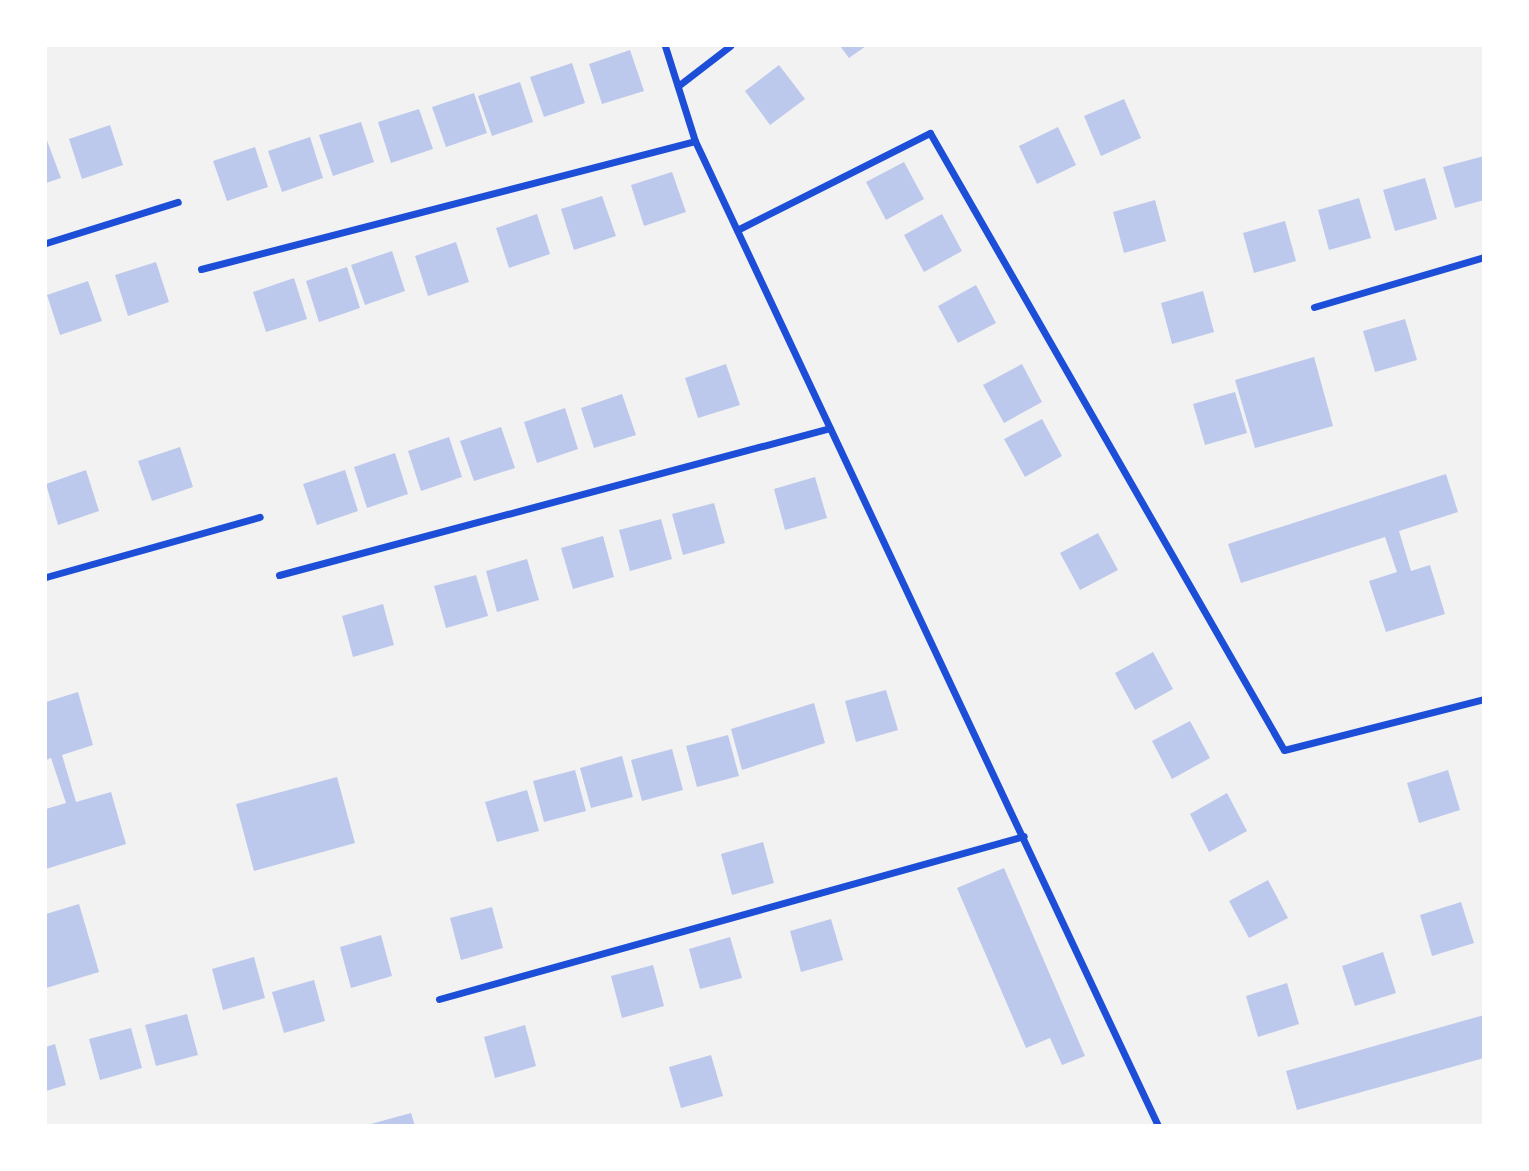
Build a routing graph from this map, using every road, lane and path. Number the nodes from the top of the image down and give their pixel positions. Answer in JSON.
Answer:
{"nodes":[{"id":1,"x":665,"y":46,"type":"edge"},
{"id":2,"x":730,"y":46,"type":"edge"},
{"id":3,"x":678,"y":86,"type":"junction"},
{"id":4,"x":695,"y":141,"type":"junction"},
{"id":5,"x":178,"y":202,"type":"dead end"},
{"id":6,"x":737,"y":230,"type":"junction"},
{"id":7,"x":46,"y":243,"type":"edge"},
{"id":8,"x":1483,"y":257,"type":"edge"},
{"id":9,"x":201,"y":269,"type":"dead end"},
{"id":10,"x":1314,"y":307,"type":"dead end"},
{"id":11,"x":830,"y":428,"type":"junction"},
{"id":12,"x":260,"y":517,"type":"dead end"},
{"id":13,"x":279,"y":575,"type":"dead end"},
{"id":14,"x":46,"y":577,"type":"edge"},
{"id":15,"x":1483,"y":699,"type":"edge"},
{"id":16,"x":1024,"y":836,"type":"junction"},
{"id":17,"x":439,"y":999,"type":"dead end"},
{"id":18,"x":1158,"y":1125,"type":"edge"}],
"edges":[{"from":1,"to":3,"type":"street"},
{"from":2,"to":3,"type":"street"},
{"from":3,"to":4,"type":"street"},
{"from":4,"to":6,"type":"street"},
{"from":4,"to":9,"type":"street"},
{"from":5,"to":7,"type":"street"},
{"from":6,"to":11,"type":"street"},
{"from":6,"to":15,"type":"street"},
{"from":8,"to":10,"type":"street"},
{"from":11,"to":13,"type":"street"},
{"from":11,"to":16,"type":"street"},
{"from":12,"to":14,"type":"street"},
{"from":16,"to":17,"type":"street"},
{"from":16,"to":18,"type":"street"}]}
